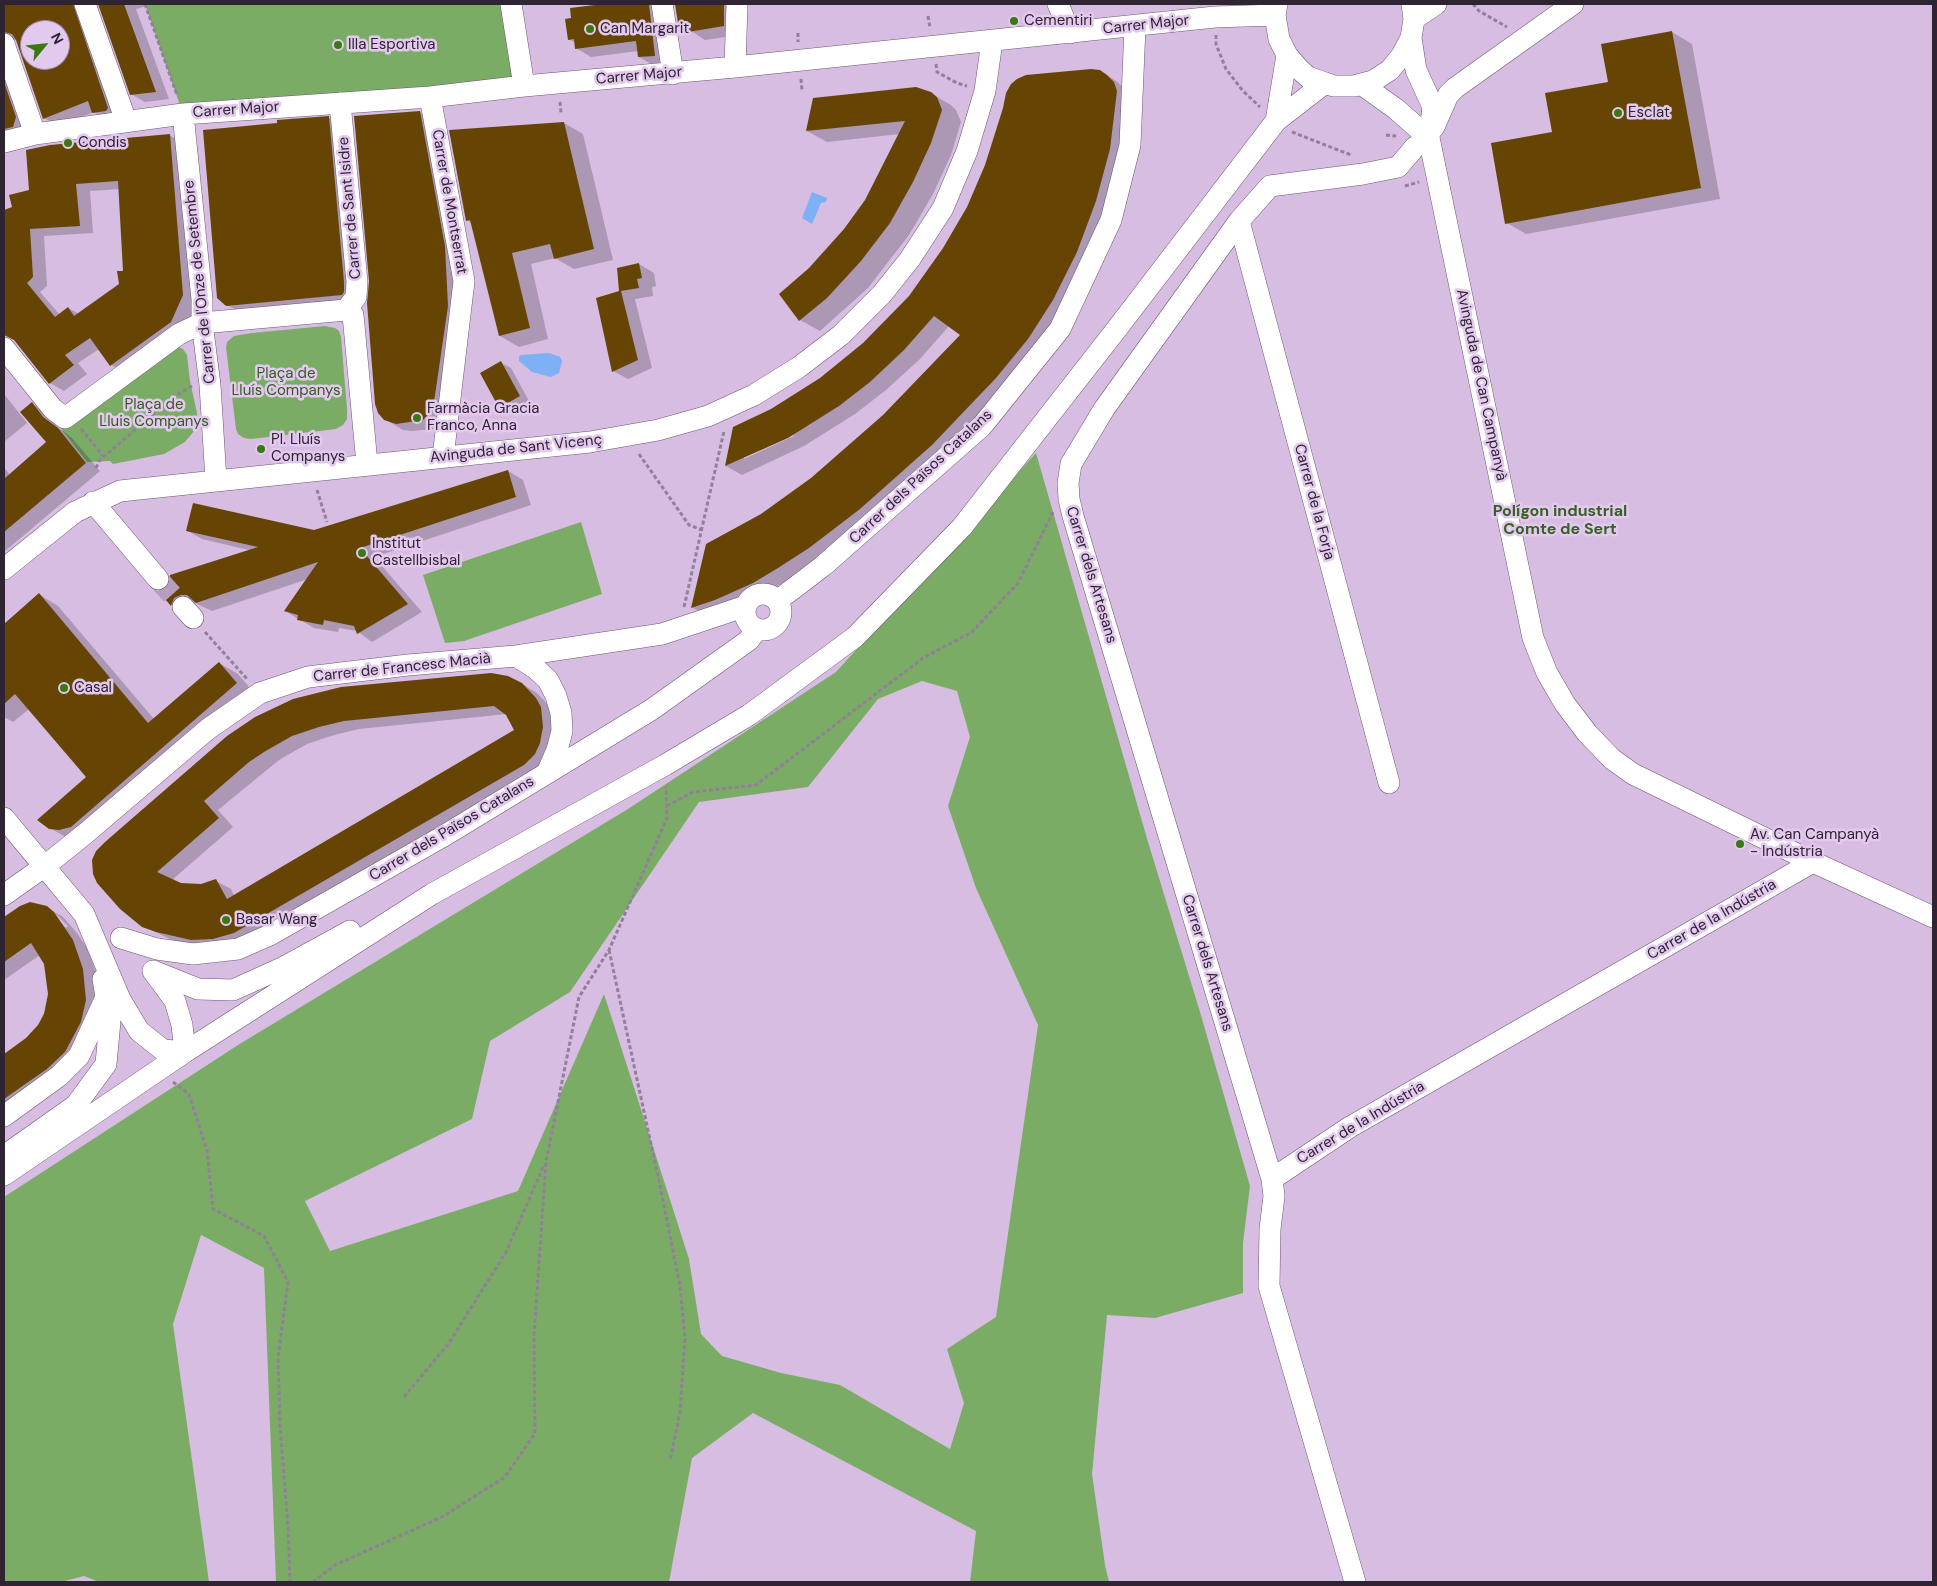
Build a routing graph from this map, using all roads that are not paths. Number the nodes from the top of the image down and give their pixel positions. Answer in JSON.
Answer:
{"nodes":[{"id":1,"x":85,"y":4,"type":"edge"},
{"id":2,"x":511,"y":4,"type":"edge"},
{"id":3,"x":662,"y":4,"type":"edge"},
{"id":4,"x":737,"y":4,"type":"edge"},
{"id":5,"x":1058,"y":4,"type":"edge"},
{"id":6,"x":1436,"y":4,"type":"edge"},
{"id":7,"x":1573,"y":4,"type":"edge"},
{"id":8,"x":1276,"y":9,"type":"edge"},
{"id":9,"x":1412,"y":20,"type":"edge"},
{"id":10,"x":1135,"y":26,"type":"junction"},
{"id":11,"x":1070,"y":33,"type":"junction"},
{"id":12,"x":992,"y":40,"type":"junction"},
{"id":13,"x":4,"y":44,"type":"edge"},
{"id":14,"x":1287,"y":55,"type":"junction"},
{"id":15,"x":735,"y":68,"type":"junction"},
{"id":16,"x":673,"y":74,"type":"junction"},
{"id":17,"x":1325,"y":83,"type":"junction"},
{"id":18,"x":1361,"y":84,"type":"junction"},
{"id":19,"x":524,"y":86,"type":"junction"},
{"id":20,"x":430,"y":97,"type":"junction"},
{"id":21,"x":340,"y":103,"type":"junction"},
{"id":22,"x":183,"y":114,"type":"junction"},
{"id":23,"x":126,"y":121,"type":"junction"},
{"id":24,"x":1276,"y":121,"type":"junction"},
{"id":25,"x":35,"y":134,"type":"junction"},
{"id":26,"x":1429,"y":138,"type":"junction"},
{"id":27,"x":4,"y":142,"type":"edge"},
{"id":28,"x":1239,"y":222,"type":"junction"},
{"id":29,"x":346,"y":310,"type":"junction"},
{"id":30,"x":202,"y":323,"type":"junction"},
{"id":31,"x":4,"y":348,"type":"edge"},
{"id":32,"x":443,"y":457,"type":"junction"},
{"id":33,"x":367,"y":464,"type":"junction"},
{"id":34,"x":216,"y":480,"type":"junction"},
{"id":35,"x":93,"y":502,"type":"junction"},
{"id":36,"x":4,"y":570,"type":"edge"},
{"id":37,"x":158,"y":579,"type":"tunnel mouth"},
{"id":38,"x":777,"y":601,"type":"junction"},
{"id":39,"x":746,"y":606,"type":"junction"},
{"id":40,"x":757,"y":629,"type":"junction"},
{"id":41,"x":516,"y":656,"type":"junction"},
{"id":42,"x":548,"y":772,"type":"junction"},
{"id":43,"x":1389,"y":783,"type":"dead end"},
{"id":44,"x":4,"y":818,"type":"edge"},
{"id":45,"x":1813,"y":862,"type":"junction"},
{"id":46,"x":45,"y":866,"type":"junction"},
{"id":47,"x":432,"y":894,"type":"junction"},
{"id":48,"x":4,"y":895,"type":"edge"},
{"id":49,"x":84,"y":914,"type":"junction"},
{"id":50,"x":1933,"y":917,"type":"edge"},
{"id":51,"x":121,"y":938,"type":"junction"},
{"id":52,"x":154,"y":971,"type":"junction"},
{"id":53,"x":107,"y":995,"type":"junction"},
{"id":54,"x":185,"y":1052,"type":"junction"},
{"id":55,"x":4,"y":1116,"type":"edge"},
{"id":56,"x":4,"y":1156,"type":"edge"},
{"id":57,"x":4,"y":1175,"type":"edge"},
{"id":58,"x":1272,"y":1178,"type":"junction"},
{"id":59,"x":1355,"y":1582,"type":"edge"}],
"edges":[{"from":1,"to":23,"type":"street"},
{"from":2,"to":19,"type":"street"},
{"from":3,"to":16,"type":"street"},
{"from":4,"to":15,"type":"street"},
{"from":5,"to":11,"type":"street"},
{"from":6,"to":9,"type":"street"},
{"from":7,"to":26,"type":"street"},
{"from":8,"to":10,"type":"street","name":"Carrer Major"},
{"from":8,"to":14,"type":"street"},
{"from":9,"to":18,"type":"street"},
{"from":9,"to":26,"type":"street","name":"Avinguda de Can Campanyà"},
{"from":10,"to":11,"type":"street","name":"Carrer Major"},
{"from":10,"to":38,"type":"street","name":"Carrer dels Països Catalans"},
{"from":11,"to":12,"type":"street","name":"Carrer Major"},
{"from":12,"to":15,"type":"street","name":"Carrer Major"},
{"from":12,"to":32,"type":"street","name":"Avinguda de Sant Vicenç"},
{"from":13,"to":25,"type":"street"},
{"from":14,"to":17,"type":"street"},
{"from":14,"to":24,"type":"street"},
{"from":15,"to":16,"type":"street","name":"Carrer Major"},
{"from":16,"to":19,"type":"street","name":"Carrer Major"},
{"from":17,"to":18,"type":"street"},
{"from":17,"to":24,"type":"street"},
{"from":18,"to":26,"type":"street"},
{"from":19,"to":20,"type":"street","name":"Carrer Major"},
{"from":20,"to":21,"type":"street","name":"Carrer Major"},
{"from":20,"to":32,"type":"street","name":"Carrer de Montserrat"},
{"from":21,"to":22,"type":"street","name":"Carrer Major"},
{"from":21,"to":29,"type":"street","name":"Carrer de Sant Isidre"},
{"from":22,"to":23,"type":"street","name":"Carrer Major"},
{"from":22,"to":30,"type":"street","name":"Carrer de l'Onze de Setembre"},
{"from":23,"to":25,"type":"street","name":"Carrer Major"},
{"from":24,"to":47,"type":"street"},
{"from":25,"to":27,"type":"street","name":"Carrer Major"},
{"from":26,"to":28,"type":"street","name":"Carrer dels Artesans"},
{"from":26,"to":45,"type":"street","name":"Avinguda de Can Campanyà"},
{"from":28,"to":43,"type":"street","name":"Carrer de la Forja"},
{"from":28,"to":58,"type":"street","name":"Carrer dels Artesans"},
{"from":29,"to":30,"type":"street"},
{"from":29,"to":33,"type":"street"},
{"from":30,"to":31,"type":"street"},
{"from":30,"to":34,"type":"street","name":"Carrer de l'Onze de Setembre"},
{"from":32,"to":33,"type":"street","name":"Avinguda de Sant Vicenç"},
{"from":33,"to":34,"type":"street","name":"Avinguda de Sant Vicenç"},
{"from":34,"to":35,"type":"street","name":"Avinguda de Sant Vicenç"},
{"from":35,"to":36,"type":"street","name":"Avinguda de Sant Vicenç"},
{"from":35,"to":37,"type":"street"},
{"from":38,"to":39,"type":"street","name":"Carrer de Francesc Macià"},
{"from":38,"to":40,"type":"street"},
{"from":39,"to":40,"type":"street"},
{"from":39,"to":41,"type":"street","name":"Carrer de Francesc Macià"},
{"from":40,"to":42,"type":"street","name":"Carrer dels Països Catalans"},
{"from":41,"to":42,"type":"street"},
{"from":41,"to":46,"type":"street","name":"Carrer de Francesc Macià"},
{"from":42,"to":51,"type":"street","name":"Carrer dels Països Catalans"},
{"from":44,"to":46,"type":"street"},
{"from":45,"to":50,"type":"street","name":"Avinguda de Can Campanyà"},
{"from":45,"to":58,"type":"street","name":"Carrer de la Indústria"},
{"from":46,"to":48,"type":"street","name":"Carrer de Francesc Macià"},
{"from":46,"to":49,"type":"street"},
{"from":47,"to":52,"type":"street"},
{"from":47,"to":54,"type":"street"},
{"from":49,"to":51,"type":"street"},
{"from":49,"to":53,"type":"street"},
{"from":49,"to":54,"type":"street"},
{"from":51,"to":52,"type":"street"},
{"from":52,"to":54,"type":"street"},
{"from":53,"to":55,"type":"street"},
{"from":53,"to":56,"type":"street"},
{"from":54,"to":57,"type":"street"},
{"from":58,"to":59,"type":"street"}]}
